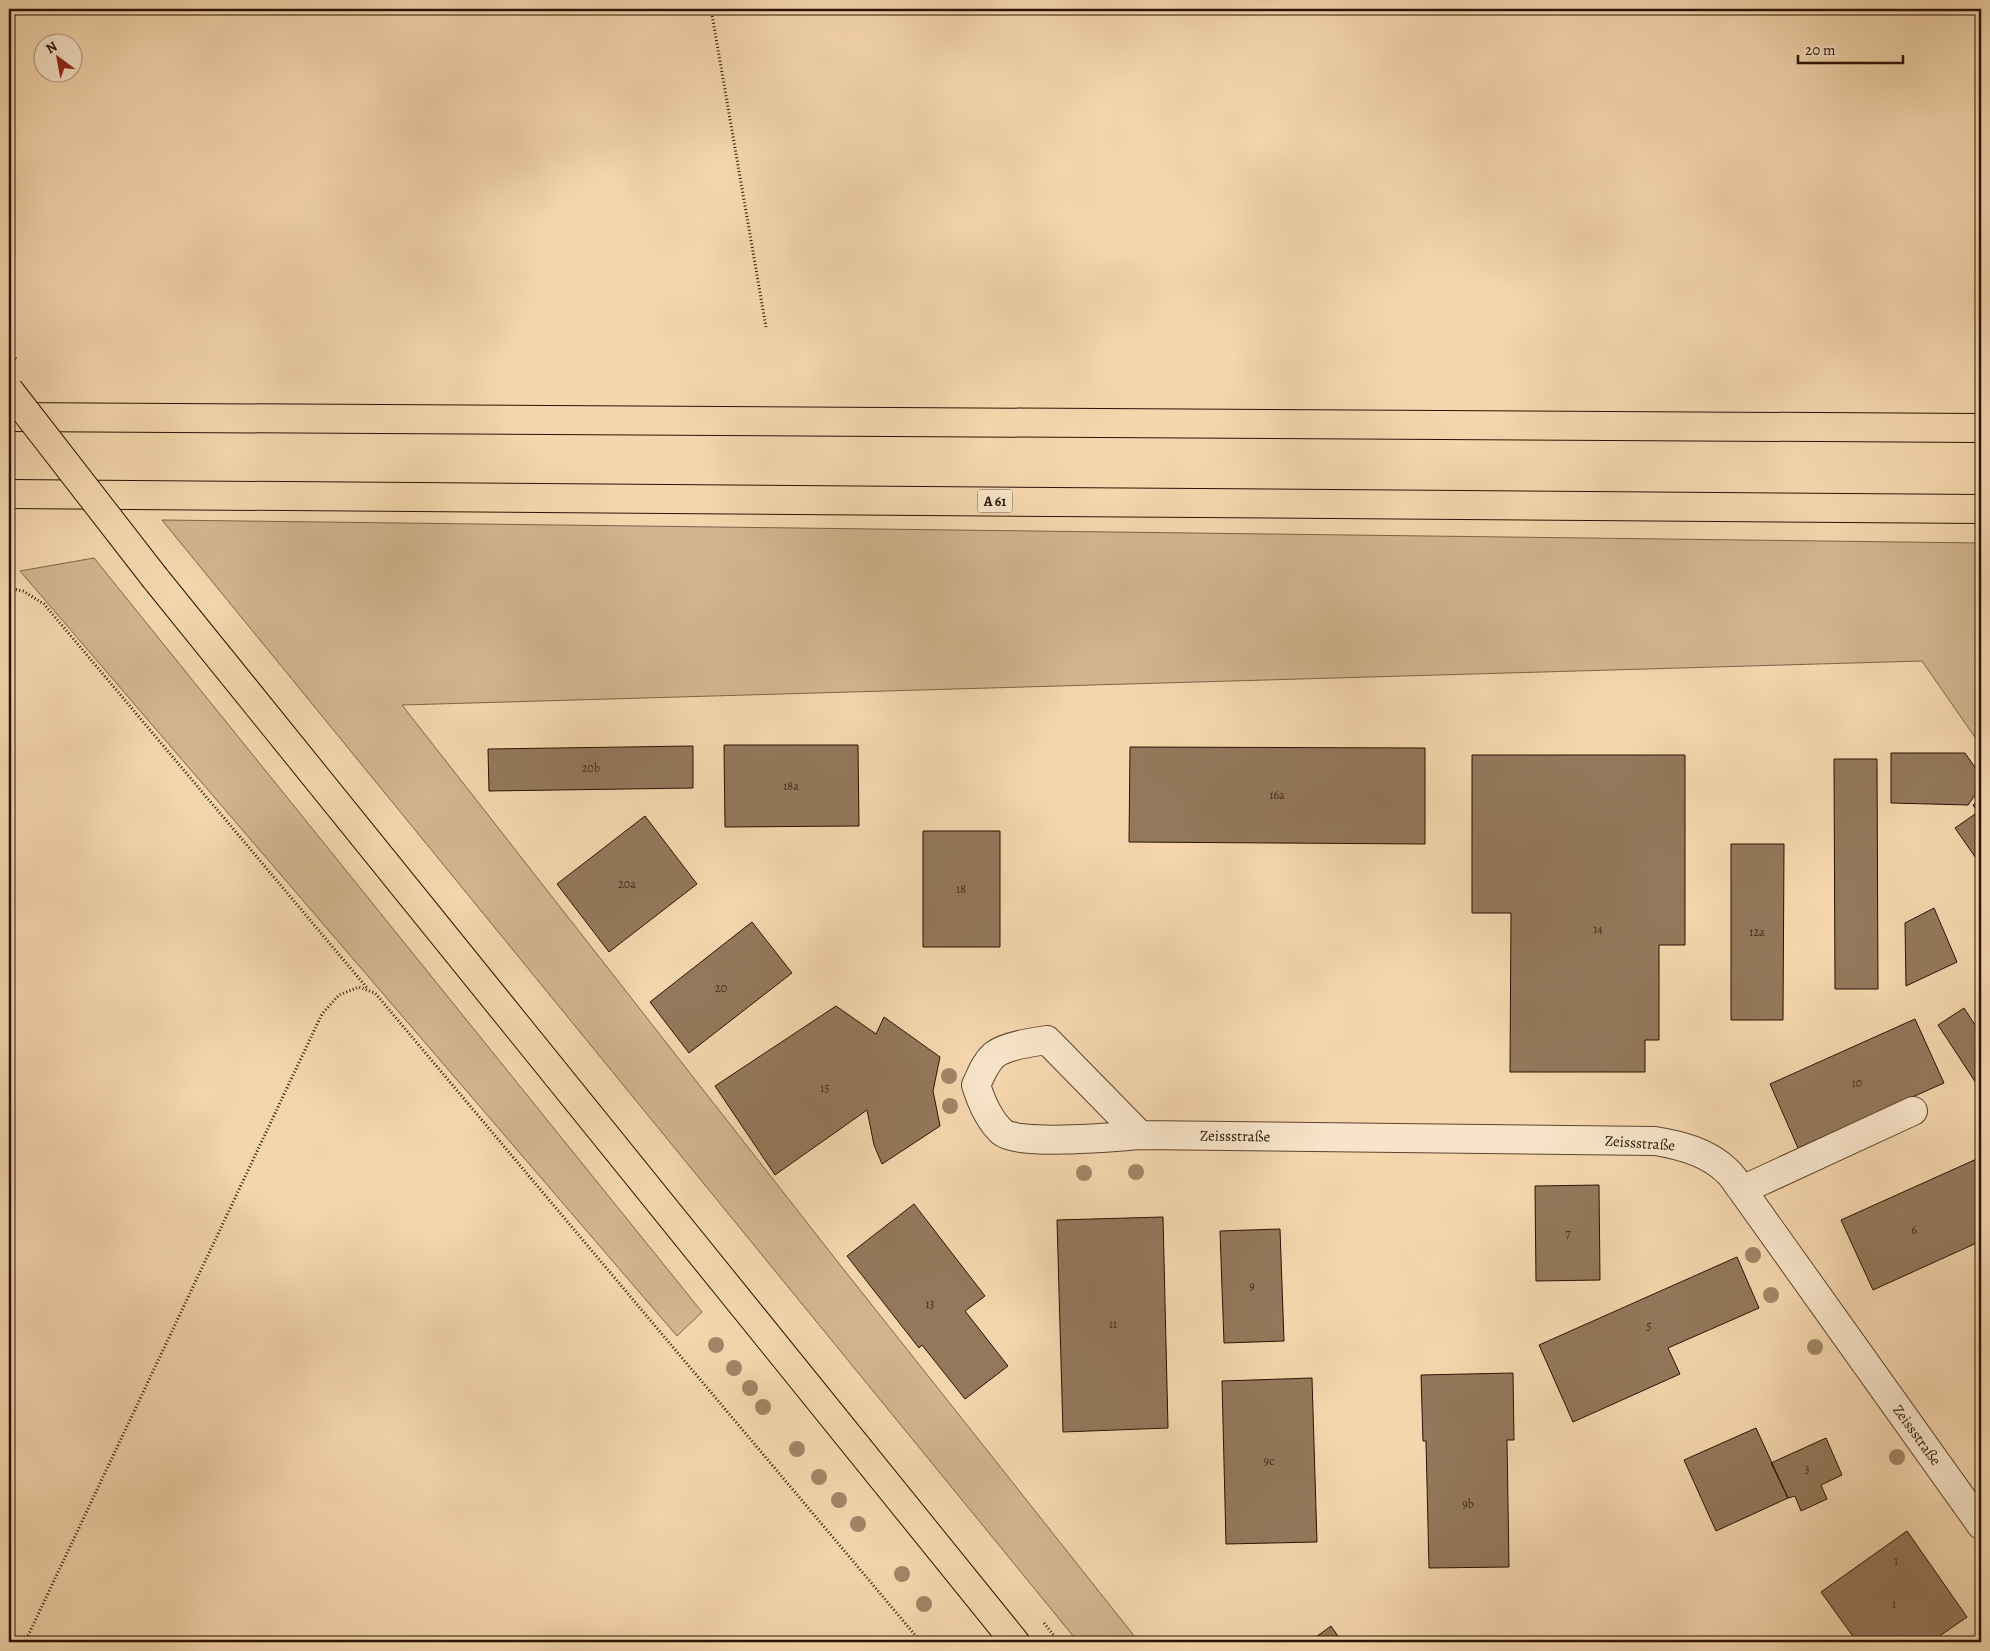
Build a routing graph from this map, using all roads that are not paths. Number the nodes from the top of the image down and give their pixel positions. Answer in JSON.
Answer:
{"nodes":[{"id":1,"x":9,"y":390,"type":"edge"},
{"id":2,"x":9,"y":416,"type":"edge"},
{"id":3,"x":1981,"y":428,"type":"edge"},
{"id":4,"x":9,"y":494,"type":"edge"},
{"id":5,"x":1981,"y":509,"type":"edge"},
{"id":6,"x":1912,"y":1111,"type":"dead end"},
{"id":7,"x":1140,"y":1135,"type":"junction"},
{"id":8,"x":1742,"y":1190,"type":"junction"},
{"id":9,"x":1981,"y":1525,"type":"edge"},
{"id":10,"x":1015,"y":1642,"type":"edge"}],
"edges":[{"from":1,"to":10,"type":"main road","bridge":true},
{"from":2,"to":3,"type":"main road"},
{"from":4,"to":5,"type":"main road","number":"A 61"},
{"from":6,"to":8,"type":"street"},
{"from":7,"to":7,"type":"street","name":"Zeissstraße"},
{"from":7,"to":8,"type":"street","name":"Zeissstraße"},
{"from":8,"to":9,"type":"street","name":"Zeissstraße"}]}
